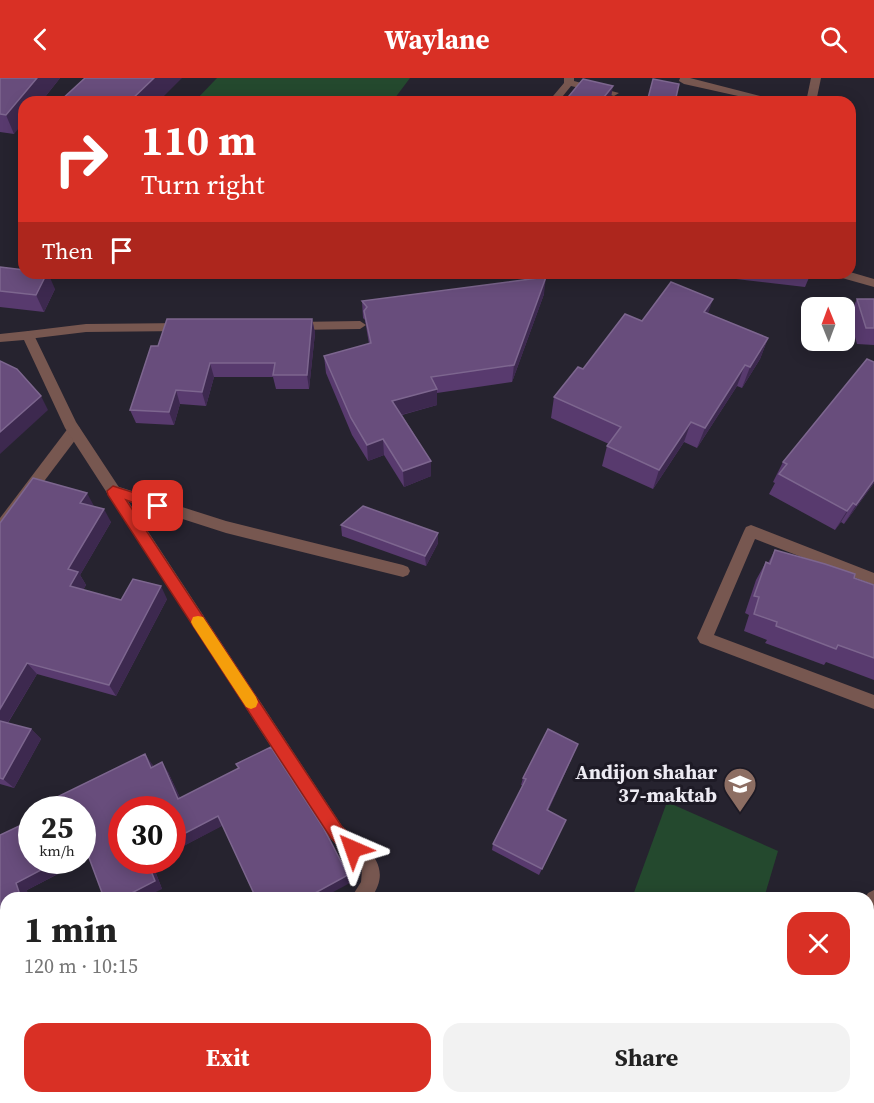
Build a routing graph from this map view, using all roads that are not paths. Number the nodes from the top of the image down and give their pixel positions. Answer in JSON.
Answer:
{"nodes":[{"id":1,"x":685,"y":78,"type":"edge"},
{"id":2,"x":814,"y":78,"type":"edge"},
{"id":3,"x":569,"y":80,"type":"edge"},
{"id":4,"x":614,"y":93,"type":"edge"},
{"id":5,"x":558,"y":96,"type":"edge"},
{"id":6,"x":752,"y":96,"type":"edge"},
{"id":7,"x":811,"y":96,"type":"edge"},
{"id":8,"x":856,"y":278,"type":"edge"},
{"id":9,"x":874,"y":283,"type":"edge"},
{"id":10,"x":277,"y":326,"type":"edge"},
{"id":11,"x":360,"y":326,"type":"dead end"},
{"id":12,"x":193,"y":327,"type":"edge"},
{"id":13,"x":28,"y":335,"type":"junction"},
{"id":14,"x":0,"y":338,"type":"edge"},
{"id":15,"x":74,"y":431,"type":"junction"},
{"id":16,"x":113,"y":491,"type":"junction"},
{"id":17,"x":0,"y":529,"type":"edge"},
{"id":18,"x":403,"y":571,"type":"dead end"},
{"id":19,"x":874,"y":579,"type":"edge"},
{"id":20,"x":874,"y":702,"type":"edge"},
{"id":21,"x":365,"y":892,"type":"edge"}],
"edges":[{"from":1,"to":6,"type":"street"},
{"from":2,"to":7,"type":"street"},
{"from":3,"to":4,"type":"street"},
{"from":3,"to":5,"type":"street"},
{"from":8,"to":9,"type":"street"},
{"from":10,"to":11,"type":"street"},
{"from":12,"to":13,"type":"street"},
{"from":13,"to":14,"type":"street"},
{"from":13,"to":15,"type":"street"},
{"from":15,"to":16,"type":"street"},
{"from":15,"to":17,"type":"street"},
{"from":16,"to":18,"type":"street"},
{"from":16,"to":21,"type":"street"},
{"from":19,"to":20,"type":"street"}]}
